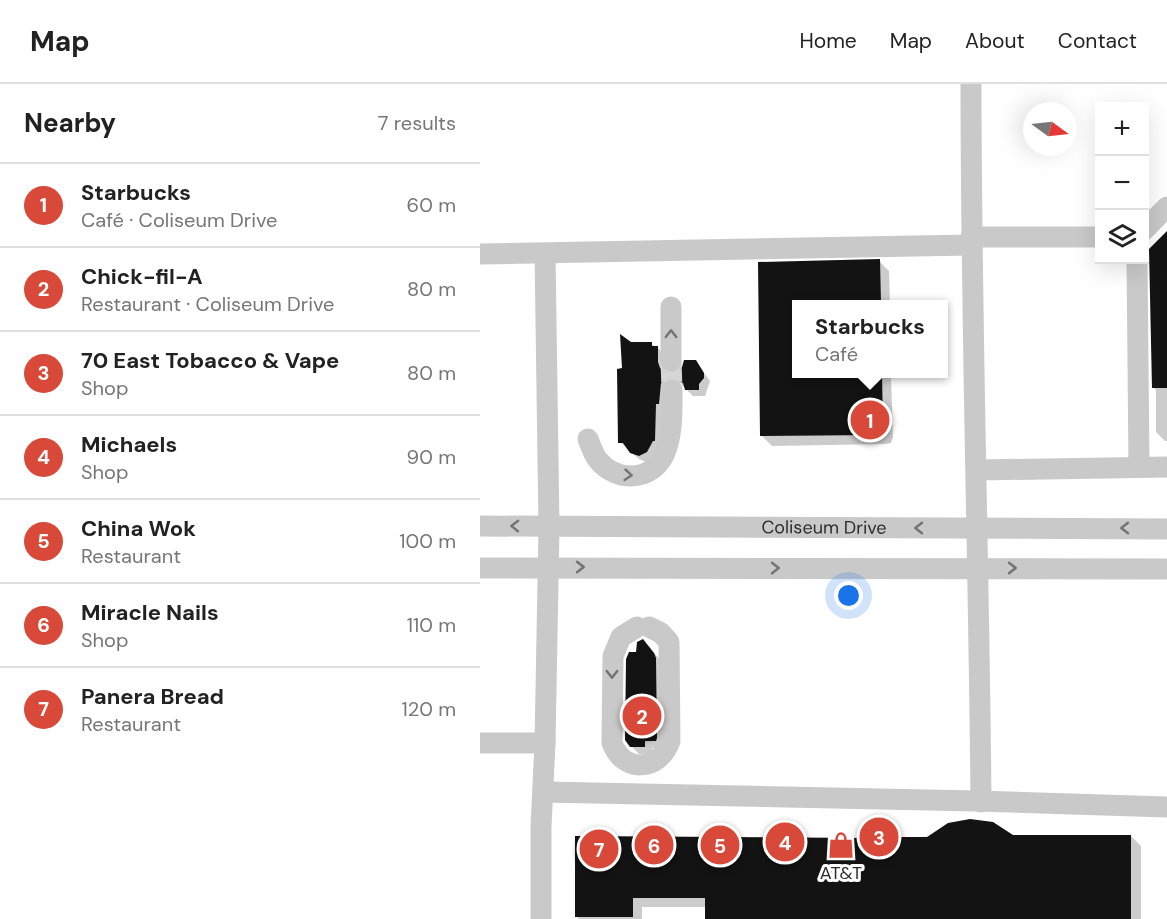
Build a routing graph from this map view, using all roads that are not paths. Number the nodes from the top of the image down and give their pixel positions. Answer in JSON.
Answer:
{"nodes":[{"id":1,"x":971,"y":84,"type":"edge"},
{"id":2,"x":1167,"y":207,"type":"edge"},
{"id":3,"x":1149,"y":225,"type":"edge"},
{"id":4,"x":1095,"y":237,"type":"edge"},
{"id":5,"x":971,"y":241,"type":"junction"},
{"id":6,"x":545,"y":253,"type":"junction"},
{"id":7,"x":480,"y":254,"type":"edge"},
{"id":8,"x":1137,"y":264,"type":"edge"},
{"id":9,"x":671,"y":307,"type":"dead end"},
{"id":10,"x":671,"y":361,"type":"tunnel mouth"},
{"id":11,"x":672,"y":390,"type":"tunnel mouth"},
{"id":12,"x":588,"y":439,"type":"dead end"},
{"id":13,"x":1139,"y":467,"type":"junction"},
{"id":14,"x":1167,"y":467,"type":"edge"},
{"id":15,"x":976,"y":470,"type":"junction"},
{"id":16,"x":480,"y":526,"type":"edge"},
{"id":17,"x":549,"y":527,"type":"junction"},
{"id":18,"x":978,"y":528,"type":"junction"},
{"id":19,"x":1167,"y":529,"type":"edge"},
{"id":20,"x":548,"y":567,"type":"junction"},
{"id":21,"x":480,"y":568,"type":"edge"},
{"id":22,"x":979,"y":568,"type":"junction"},
{"id":23,"x":1167,"y":568,"type":"edge"},
{"id":24,"x":643,"y":627,"type":"joint"},
{"id":25,"x":480,"y":743,"type":"edge"},
{"id":26,"x":546,"y":743,"type":"junction"},
{"id":27,"x":543,"y":792,"type":"junction"},
{"id":28,"x":981,"y":802,"type":"junction"},
{"id":29,"x":1167,"y":807,"type":"edge"},
{"id":30,"x":541,"y":919,"type":"edge"}],
"edges":[{"from":1,"to":5,"type":"street"},
{"from":2,"to":3,"type":"street"},
{"from":4,"to":5,"type":"street"},
{"from":5,"to":6,"type":"street"},
{"from":5,"to":15,"type":"street"},
{"from":6,"to":7,"type":"street"},
{"from":6,"to":17,"type":"street"},
{"from":8,"to":13,"type":"street"},
{"from":10,"to":9,"type":"street","one_way":true},
{"from":12,"to":11,"type":"street","one_way":true},
{"from":13,"to":14,"type":"street"},
{"from":13,"to":15,"type":"street"},
{"from":15,"to":18,"type":"street"},
{"from":17,"to":16,"type":"street","name":"Coliseum Drive","one_way":true},
{"from":18,"to":17,"type":"street","name":"Coliseum Drive","one_way":true},
{"from":17,"to":20,"type":"street"},
{"from":19,"to":18,"type":"street","name":"Coliseum Drive","one_way":true},
{"from":18,"to":22,"type":"street"},
{"from":20,"to":21,"type":"street"},
{"from":20,"to":22,"type":"street","one_way":true},
{"from":20,"to":26,"type":"street"},
{"from":22,"to":23,"type":"street","one_way":true},
{"from":22,"to":28,"type":"street"},
{"from":24,"to":24,"type":"street","one_way":true},
{"from":25,"to":26,"type":"street"},
{"from":26,"to":27,"type":"street"},
{"from":27,"to":28,"type":"street"},
{"from":27,"to":30,"type":"street"},
{"from":28,"to":29,"type":"street"}]}
